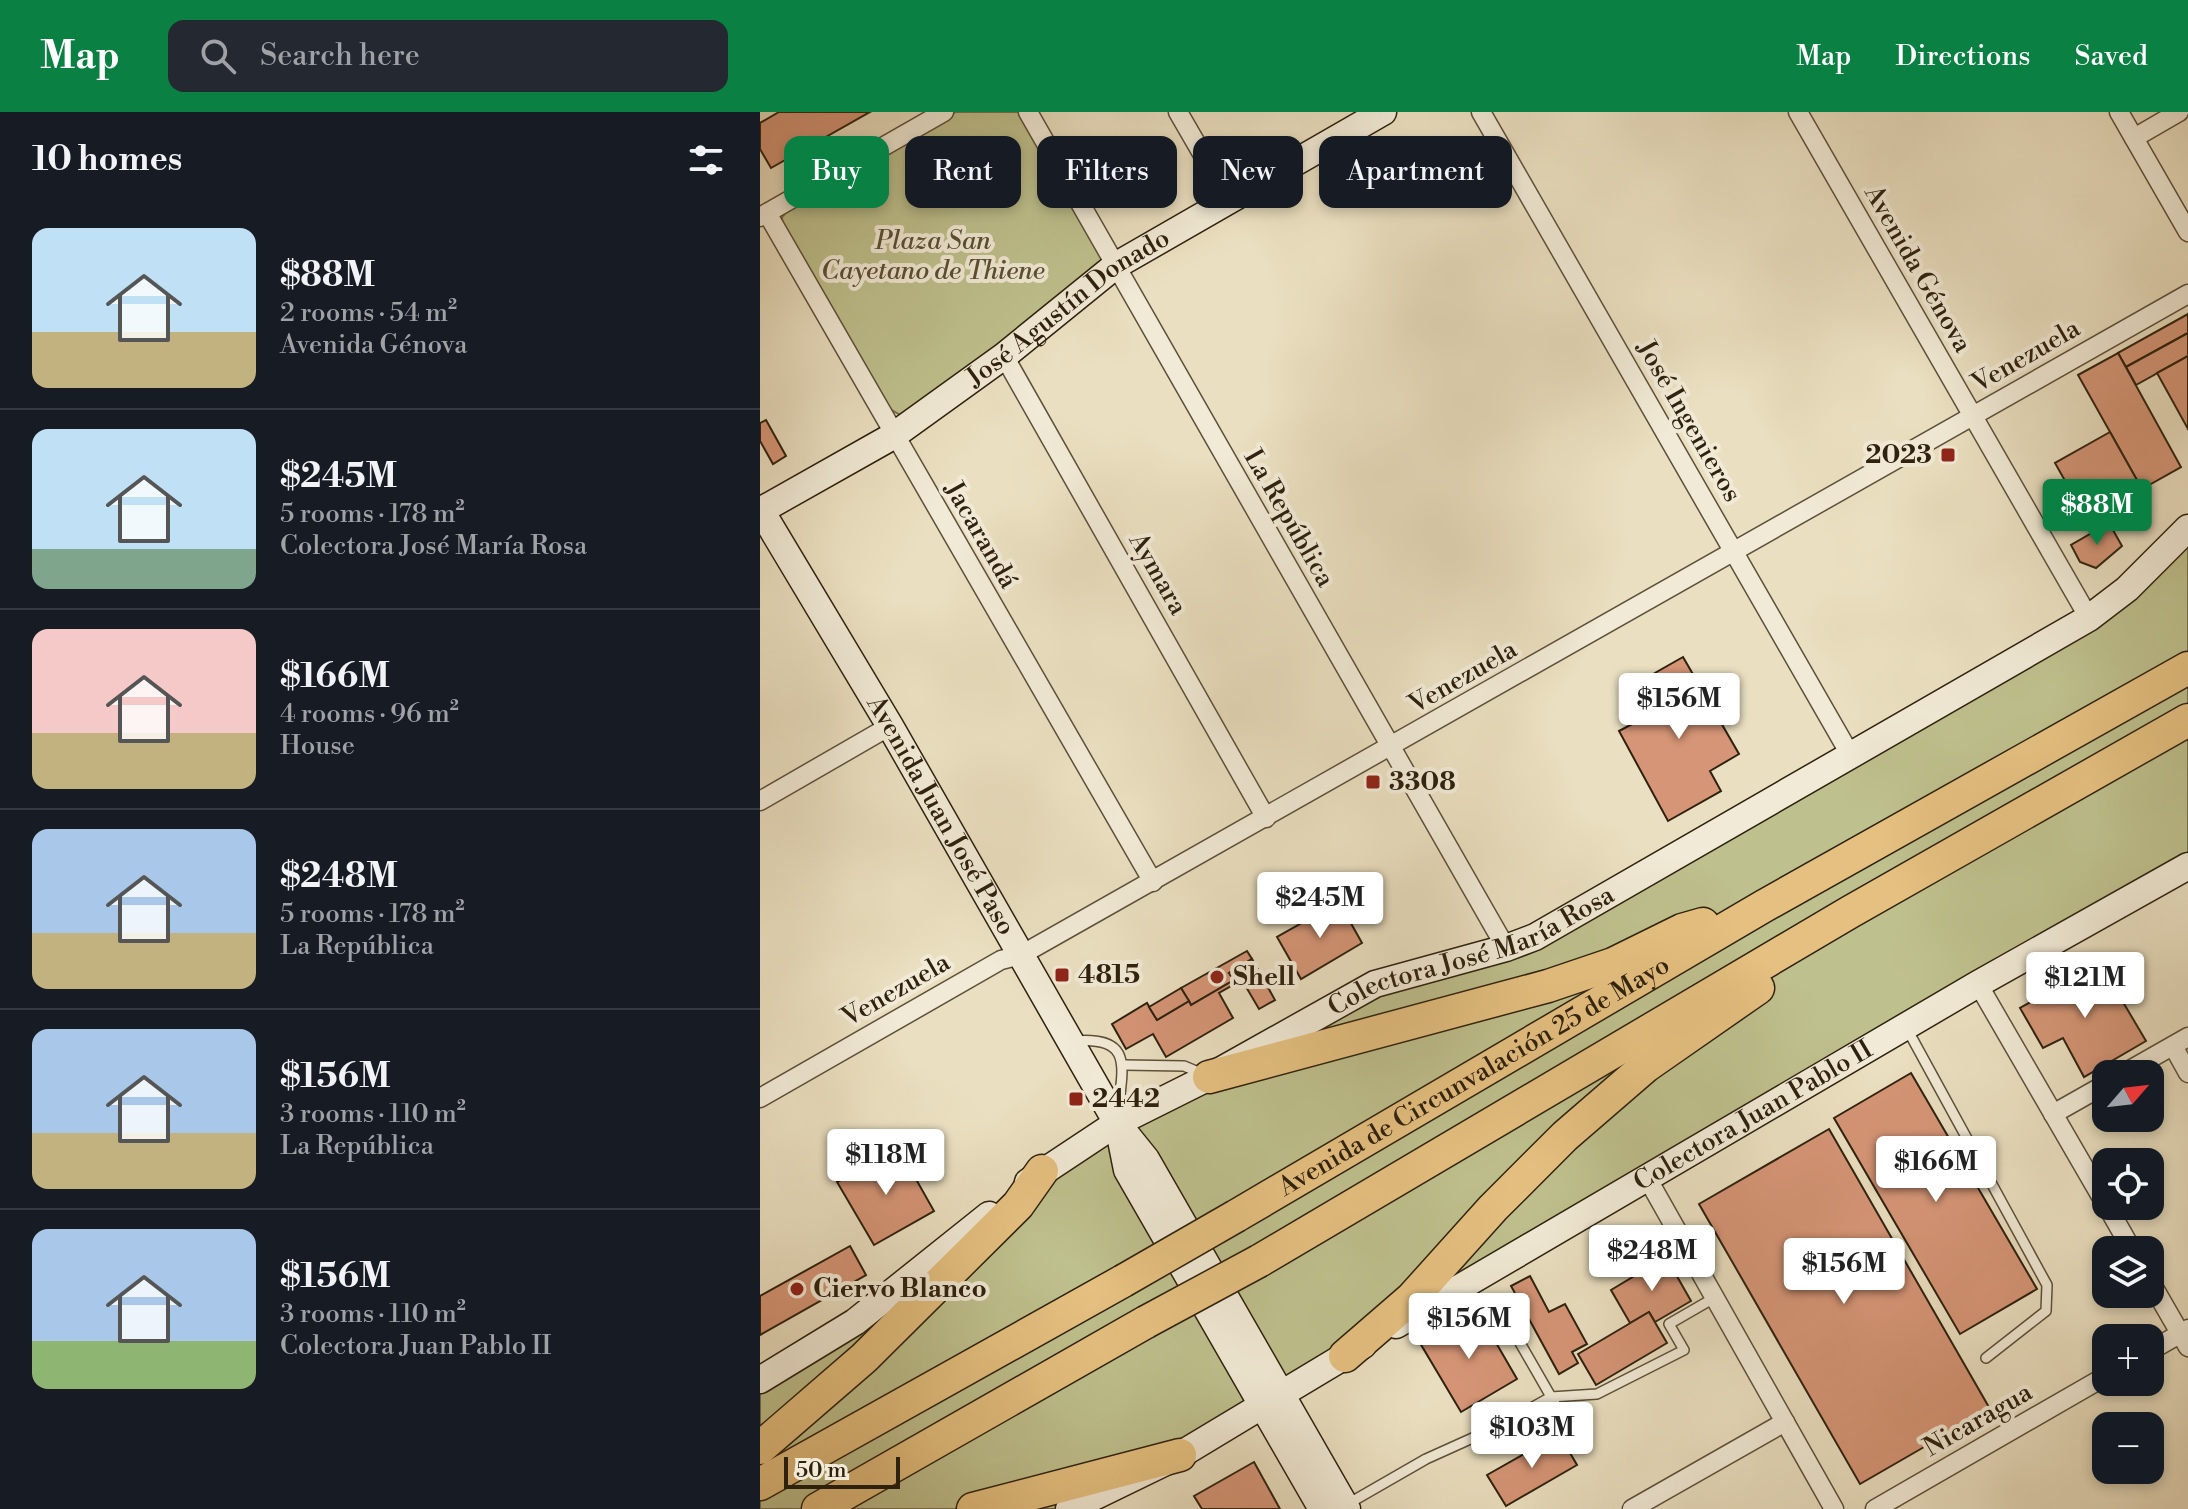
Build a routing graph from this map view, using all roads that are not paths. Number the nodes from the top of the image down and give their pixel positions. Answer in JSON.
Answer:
{"nodes":[{"id":1,"x":944,"y":112,"type":"edge"},
{"id":2,"x":1028,"y":112,"type":"edge"},
{"id":3,"x":1178,"y":112,"type":"edge"},
{"id":4,"x":1383,"y":112,"type":"edge"},
{"id":5,"x":1481,"y":112,"type":"edge"},
{"id":6,"x":1798,"y":112,"type":"edge"},
{"id":7,"x":2119,"y":112,"type":"edge"},
{"id":8,"x":2179,"y":112,"type":"edge"},
{"id":9,"x":1193,"y":138,"type":"edge"},
{"id":10,"x":2134,"y":138,"type":"junction"},
{"id":11,"x":1303,"y":158,"type":"edge"},
{"id":12,"x":1215,"y":208,"type":"edge"},
{"id":13,"x":763,"y":215,"type":"edge"},
{"id":14,"x":2188,"y":232,"type":"edge"},
{"id":15,"x":1115,"y":266,"type":"junction"},
{"id":16,"x":2188,"y":294,"type":"edge"},
{"id":17,"x":1004,"y":356,"type":"junction"},
{"id":18,"x":1973,"y":416,"type":"junction"},
{"id":19,"x":893,"y":436,"type":"junction"},
{"id":20,"x":760,"y":511,"type":"edge"},
{"id":21,"x":2188,"y":528,"type":"edge"},
{"id":22,"x":1734,"y":552,"type":"junction"},
{"id":23,"x":2089,"y":618,"type":"junction"},
{"id":24,"x":2188,"y":668,"type":"edge"},
{"id":25,"x":2188,"y":720,"type":"edge"},
{"id":26,"x":890,"y":726,"type":"junction"},
{"id":27,"x":1391,"y":747,"type":"junction"},
{"id":28,"x":1851,"y":756,"type":"junction"},
{"id":29,"x":760,"y":801,"type":"edge"},
{"id":30,"x":1266,"y":818,"type":"junction"},
{"id":31,"x":2188,"y":866,"type":"edge"},
{"id":32,"x":1153,"y":882,"type":"junction"},
{"id":33,"x":1764,"y":906,"type":"junction"},
{"id":34,"x":1850,"y":912,"type":"junction"},
{"id":35,"x":1506,"y":948,"type":"junction"},
{"id":36,"x":1021,"y":955,"type":"junction"},
{"id":37,"x":1978,"y":984,"type":"junction"},
{"id":38,"x":1905,"y":1026,"type":"junction"},
{"id":39,"x":1070,"y":1041,"type":"junction"},
{"id":40,"x":2180,"y":1041,"type":"edge"},
{"id":41,"x":2147,"y":1060,"type":"edge"},
{"id":42,"x":1124,"y":1065,"type":"junction"},
{"id":43,"x":2188,"y":1073,"type":"edge"},
{"id":44,"x":1209,"y":1077,"type":"junction"},
{"id":45,"x":2092,"y":1092,"type":"edge"},
{"id":46,"x":760,"y":1098,"type":"edge"},
{"id":47,"x":2053,"y":1114,"type":"junction"},
{"id":48,"x":1117,"y":1123,"type":"junction"},
{"id":49,"x":1042,"y":1171,"type":"junction"},
{"id":50,"x":1646,"y":1176,"type":"junction"},
{"id":51,"x":2092,"y":1181,"type":"edge"},
{"id":52,"x":1714,"y":1298,"type":"junction"},
{"id":53,"x":2164,"y":1303,"type":"edge"},
{"id":54,"x":1504,"y":1315,"type":"dead end"},
{"id":55,"x":2185,"y":1337,"type":"edge"},
{"id":56,"x":2164,"y":1345,"type":"edge"},
{"id":57,"x":1345,"y":1356,"type":"junction"},
{"id":58,"x":1986,"y":1358,"type":"dead end"},
{"id":59,"x":760,"y":1380,"type":"edge"},
{"id":60,"x":2092,"y":1384,"type":"edge"},
{"id":61,"x":1551,"y":1397,"type":"junction"},
{"id":62,"x":1273,"y":1401,"type":"junction"},
{"id":63,"x":1785,"y":1422,"type":"junction"},
{"id":64,"x":1577,"y":1442,"type":"dead end"},
{"id":65,"x":760,"y":1448,"type":"edge"},
{"id":66,"x":1180,"y":1455,"type":"junction"},
{"id":67,"x":760,"y":1484,"type":"edge"},
{"id":68,"x":1338,"y":1508,"type":"edge"},
{"id":69,"x":818,"y":1509,"type":"edge"},
{"id":70,"x":973,"y":1509,"type":"edge"},
{"id":71,"x":1069,"y":1509,"type":"edge"},
{"id":72,"x":1632,"y":1509,"type":"edge"},
{"id":73,"x":1834,"y":1509,"type":"edge"},
{"id":74,"x":1875,"y":1509,"type":"edge"}],
"edges":[{"from":1,"to":13,"type":"street"},
{"from":2,"to":15,"type":"street","name":"La República"},
{"from":3,"to":9,"type":"street"},
{"from":4,"to":11,"type":"main road","name":"José Agustín Donado"},
{"from":5,"to":22,"type":"street","name":"José Ingenieros"},
{"from":6,"to":18,"type":"street","name":"Avenida Génova"},
{"from":7,"to":10,"type":"street"},
{"from":8,"to":10,"type":"street"},
{"from":10,"to":14,"type":"street"},
{"from":12,"to":15,"type":"main road","name":"José Agustín Donado"},
{"from":13,"to":19,"type":"street","name":"Jacarandá"},
{"from":15,"to":17,"type":"main road","name":"José Agustín Donado"},
{"from":15,"to":27,"type":"street","name":"La República"},
{"from":16,"to":18,"type":"street","name":"Venezuela"},
{"from":17,"to":19,"type":"main road","name":"José Agustín Donado"},
{"from":17,"to":30,"type":"street","name":"Aymara"},
{"from":18,"to":22,"type":"street","name":"Venezuela"},
{"from":18,"to":23,"type":"street","name":"Avenida Génova"},
{"from":19,"to":20,"type":"main road","name":"José Agustín Donado"},
{"from":19,"to":32,"type":"street","name":"Jacarandá"},
{"from":20,"to":26,"type":"main road","name":"Avenida Juan José Paso"},
{"from":21,"to":23,"type":"main road","name":"Colectora José María Rosa"},
{"from":22,"to":27,"type":"street","name":"Venezuela"},
{"from":22,"to":28,"type":"street","name":"José Ingenieros"},
{"from":23,"to":28,"type":"main road","name":"Colectora José María Rosa"},
{"from":24,"to":33,"type":"highway","name":"Avenida de Circunvalación 25 de Mayo"},
{"from":25,"to":34,"type":"highway","name":"Avenida de Circunvalación 25 de Mayo"},
{"from":26,"to":29,"type":"street"},
{"from":26,"to":36,"type":"main road","name":"Avenida Juan José Paso"},
{"from":27,"to":30,"type":"street","name":"Venezuela"},
{"from":27,"to":35,"type":"street","name":"La República"},
{"from":28,"to":35,"type":"main road","name":"Colectora José María Rosa"},
{"from":30,"to":32,"type":"street","name":"Venezuela"},
{"from":31,"to":37,"type":"main road","name":"Colectora Juan Pablo II"},
{"from":32,"to":36,"type":"street","name":"Venezuela"},
{"from":33,"to":44,"type":"highway"},
{"from":33,"to":67,"type":"highway","name":"Avenida de Circunvalación 25 de Mayo","bridge":true},
{"from":34,"to":57,"type":"highway"},
{"from":34,"to":69,"type":"highway","name":"Avenida de Circunvalación 25 de Mayo","bridge":true},
{"from":35,"to":44,"type":"main road","name":"Colectora José María Rosa"},
{"from":36,"to":39,"type":"main road","name":"Avenida Juan José Paso"},
{"from":36,"to":46,"type":"street","name":"Venezuela"},
{"from":37,"to":38,"type":"main road","name":"Colectora Juan Pablo II"},
{"from":37,"to":47,"type":"street"},
{"from":38,"to":50,"type":"main road","name":"Colectora Juan Pablo II"},
{"from":38,"to":58,"type":"lane"},
{"from":39,"to":42,"type":"lane"},
{"from":39,"to":48,"type":"main road","name":"Avenida Juan José Paso"},
{"from":40,"to":41,"type":"street"},
{"from":40,"to":43,"type":"street"},
{"from":42,"to":44,"type":"lane"},
{"from":42,"to":48,"type":"lane"},
{"from":44,"to":48,"type":"main road","name":"Colectora José María Rosa"},
{"from":45,"to":47,"type":"street"},
{"from":47,"to":51,"type":"street"},
{"from":48,"to":49,"type":"main road","name":"Colectora José María Rosa"},
{"from":48,"to":62,"type":"main road","name":"Avenida Juan José Paso"},
{"from":49,"to":59,"type":"main road","name":"Colectora José María Rosa"},
{"from":49,"to":65,"type":"highway"},
{"from":50,"to":52,"type":"street"},
{"from":50,"to":57,"type":"main road","name":"Colectora Juan Pablo II"},
{"from":52,"to":61,"type":"lane"},
{"from":52,"to":63,"type":"street"},
{"from":53,"to":55,"type":"street"},
{"from":54,"to":61,"type":"lane"},
{"from":55,"to":56,"type":"street"},
{"from":57,"to":62,"type":"main road","name":"Colectora Juan Pablo II"},
{"from":60,"to":74,"type":"street","name":"Nicaragua"},
{"from":61,"to":64,"type":"lane"},
{"from":61,"to":68,"type":"lane"},
{"from":62,"to":66,"type":"main road","name":"Colectora Juan Pablo II"},
{"from":62,"to":68,"type":"main road","name":"Avenida Juan José Paso"},
{"from":63,"to":72,"type":"street"},
{"from":63,"to":73,"type":"street"},
{"from":66,"to":70,"type":"highway"},
{"from":66,"to":71,"type":"main road","name":"Colectora Juan Pablo II"}]}
